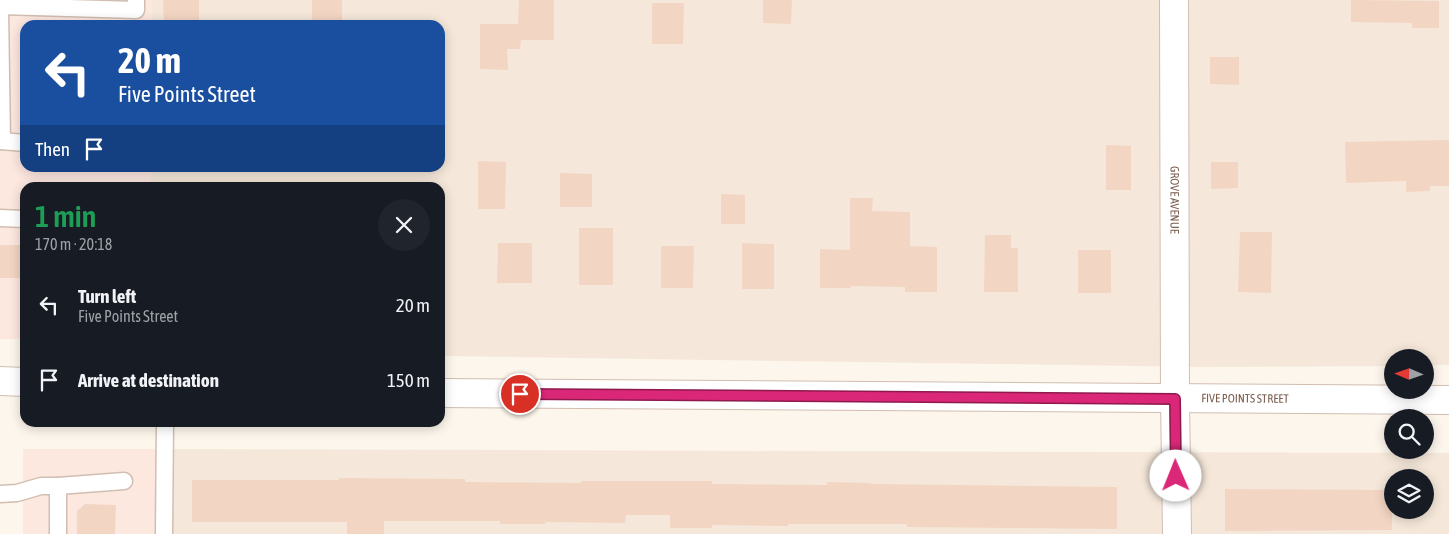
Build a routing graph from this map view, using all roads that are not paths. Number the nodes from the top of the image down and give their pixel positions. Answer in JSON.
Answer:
{"nodes":[{"id":1,"x":136,"y":0,"type":"edge"},
{"id":2,"x":1174,"y":0,"type":"edge"},
{"id":3,"x":0,"y":8,"type":"edge"},
{"id":4,"x":1,"y":141,"type":"edge"},
{"id":5,"x":20,"y":143,"type":"edge"},
{"id":6,"x":0,"y":218,"type":"edge"},
{"id":7,"x":20,"y":219,"type":"edge"},
{"id":8,"x":0,"y":381,"type":"edge"},
{"id":9,"x":20,"y":382,"type":"edge"},
{"id":10,"x":445,"y":393,"type":"edge"},
{"id":11,"x":1175,"y":399,"type":"junction"},
{"id":12,"x":1449,"y":400,"type":"edge"},
{"id":13,"x":165,"y":427,"type":"edge"},
{"id":14,"x":124,"y":481,"type":"dead end"},
{"id":15,"x":58,"y":486,"type":"junction"},
{"id":16,"x":0,"y":494,"type":"edge"},
{"id":17,"x":58,"y":534,"type":"edge"},
{"id":18,"x":164,"y":534,"type":"edge"},
{"id":19,"x":1177,"y":534,"type":"edge"}],
"edges":[{"from":1,"to":3,"type":"lane"},
{"from":2,"to":11,"type":"street","name":"GROVE AVENUE"},
{"from":3,"to":4,"type":"lane"},
{"from":4,"to":5,"type":"lane"},
{"from":6,"to":7,"type":"lane"},
{"from":8,"to":9,"type":"street"},
{"from":10,"to":11,"type":"street","name":"FIVE POINTS STREET"},
{"from":11,"to":12,"type":"street","name":"FIVE POINTS STREET"},
{"from":11,"to":19,"type":"street","name":"GROVE AVENUE"},
{"from":13,"to":18,"type":"lane"},
{"from":14,"to":15,"type":"lane"},
{"from":15,"to":16,"type":"lane"},
{"from":15,"to":17,"type":"lane"}]}
